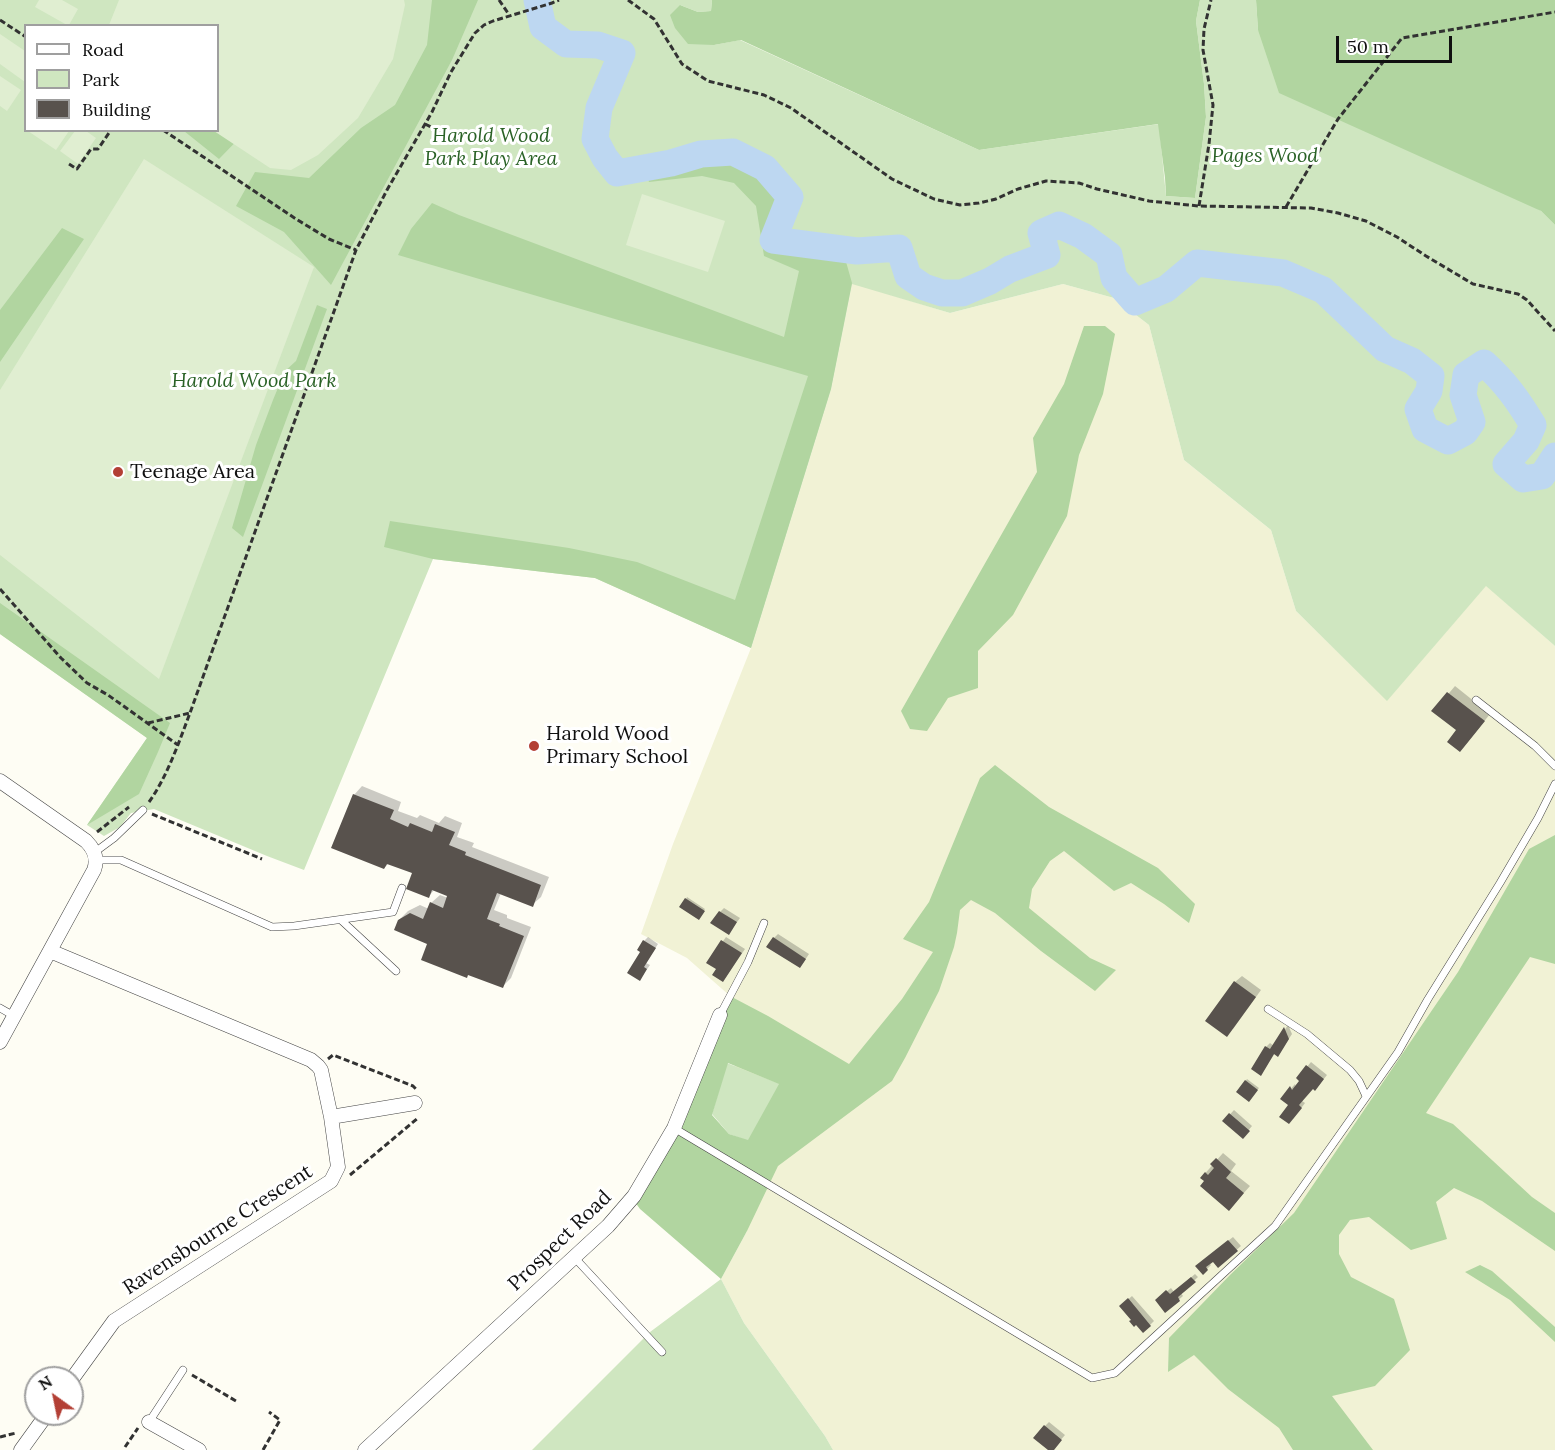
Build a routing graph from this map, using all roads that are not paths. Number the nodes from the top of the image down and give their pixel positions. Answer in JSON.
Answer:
{"nodes":[{"id":1,"x":1476,"y":700,"type":"dead end"},
{"id":2,"x":1555,"y":765,"type":"edge"},
{"id":3,"x":0,"y":781,"type":"edge"},
{"id":4,"x":1555,"y":784,"type":"edge"},
{"id":5,"x":143,"y":810,"type":"road end"},
{"id":6,"x":92,"y":851,"type":"junction"},
{"id":7,"x":402,"y":888,"type":"dead end"},
{"id":8,"x":341,"y":920,"type":"junction"},
{"id":9,"x":764,"y":923,"type":"dead end"},
{"id":10,"x":50,"y":951,"type":"junction"},
{"id":11,"x":396,"y":971,"type":"dead end"},
{"id":12,"x":0,"y":1008,"type":"edge"},
{"id":13,"x":1268,"y":1009,"type":"dead end"},
{"id":14,"x":720,"y":1015,"type":"joint"},
{"id":15,"x":14,"y":1016,"type":"junction"},
{"id":16,"x":0,"y":1042,"type":"edge"},
{"id":17,"x":1366,"y":1096,"type":"junction"},
{"id":18,"x":414,"y":1103,"type":"dead end"},
{"id":19,"x":331,"y":1118,"type":"junction"},
{"id":20,"x":674,"y":1128,"type":"junction"},
{"id":21,"x":574,"y":1257,"type":"junction"},
{"id":22,"x":662,"y":1352,"type":"dead end"},
{"id":23,"x":81,"y":1366,"type":"edge"},
{"id":24,"x":183,"y":1370,"type":"road end"},
{"id":25,"x":149,"y":1422,"type":"joint"},
{"id":26,"x":38,"y":1426,"type":"edge"},
{"id":27,"x":21,"y":1450,"type":"edge"},
{"id":28,"x":198,"y":1450,"type":"edge"},
{"id":29,"x":365,"y":1450,"type":"edge"}],
"edges":[{"from":1,"to":2,"type":"lane"},
{"from":3,"to":6,"type":"street"},
{"from":4,"to":17,"type":"lane"},
{"from":5,"to":6,"type":"lane"},
{"from":6,"to":8,"type":"lane"},
{"from":6,"to":10,"type":"street"},
{"from":7,"to":8,"type":"lane"},
{"from":8,"to":11,"type":"lane"},
{"from":9,"to":14,"type":"lane"},
{"from":10,"to":15,"type":"street"},
{"from":10,"to":19,"type":"street","name":"Ravensbourne Crescent"},
{"from":12,"to":15,"type":"lane"},
{"from":13,"to":17,"type":"lane"},
{"from":14,"to":20,"type":"street","name":"Prospect Road"},
{"from":15,"to":16,"type":"street"},
{"from":17,"to":20,"type":"lane"},
{"from":18,"to":19,"type":"street"},
{"from":19,"to":23,"type":"street","name":"Ravensbourne Crescent"},
{"from":20,"to":21,"type":"street","name":"Prospect Road"},
{"from":21,"to":22,"type":"lane"},
{"from":21,"to":29,"type":"street","name":"Prospect Road"},
{"from":24,"to":25,"type":"lane"},
{"from":25,"to":28,"type":"street"},
{"from":26,"to":27,"type":"street"}]}
